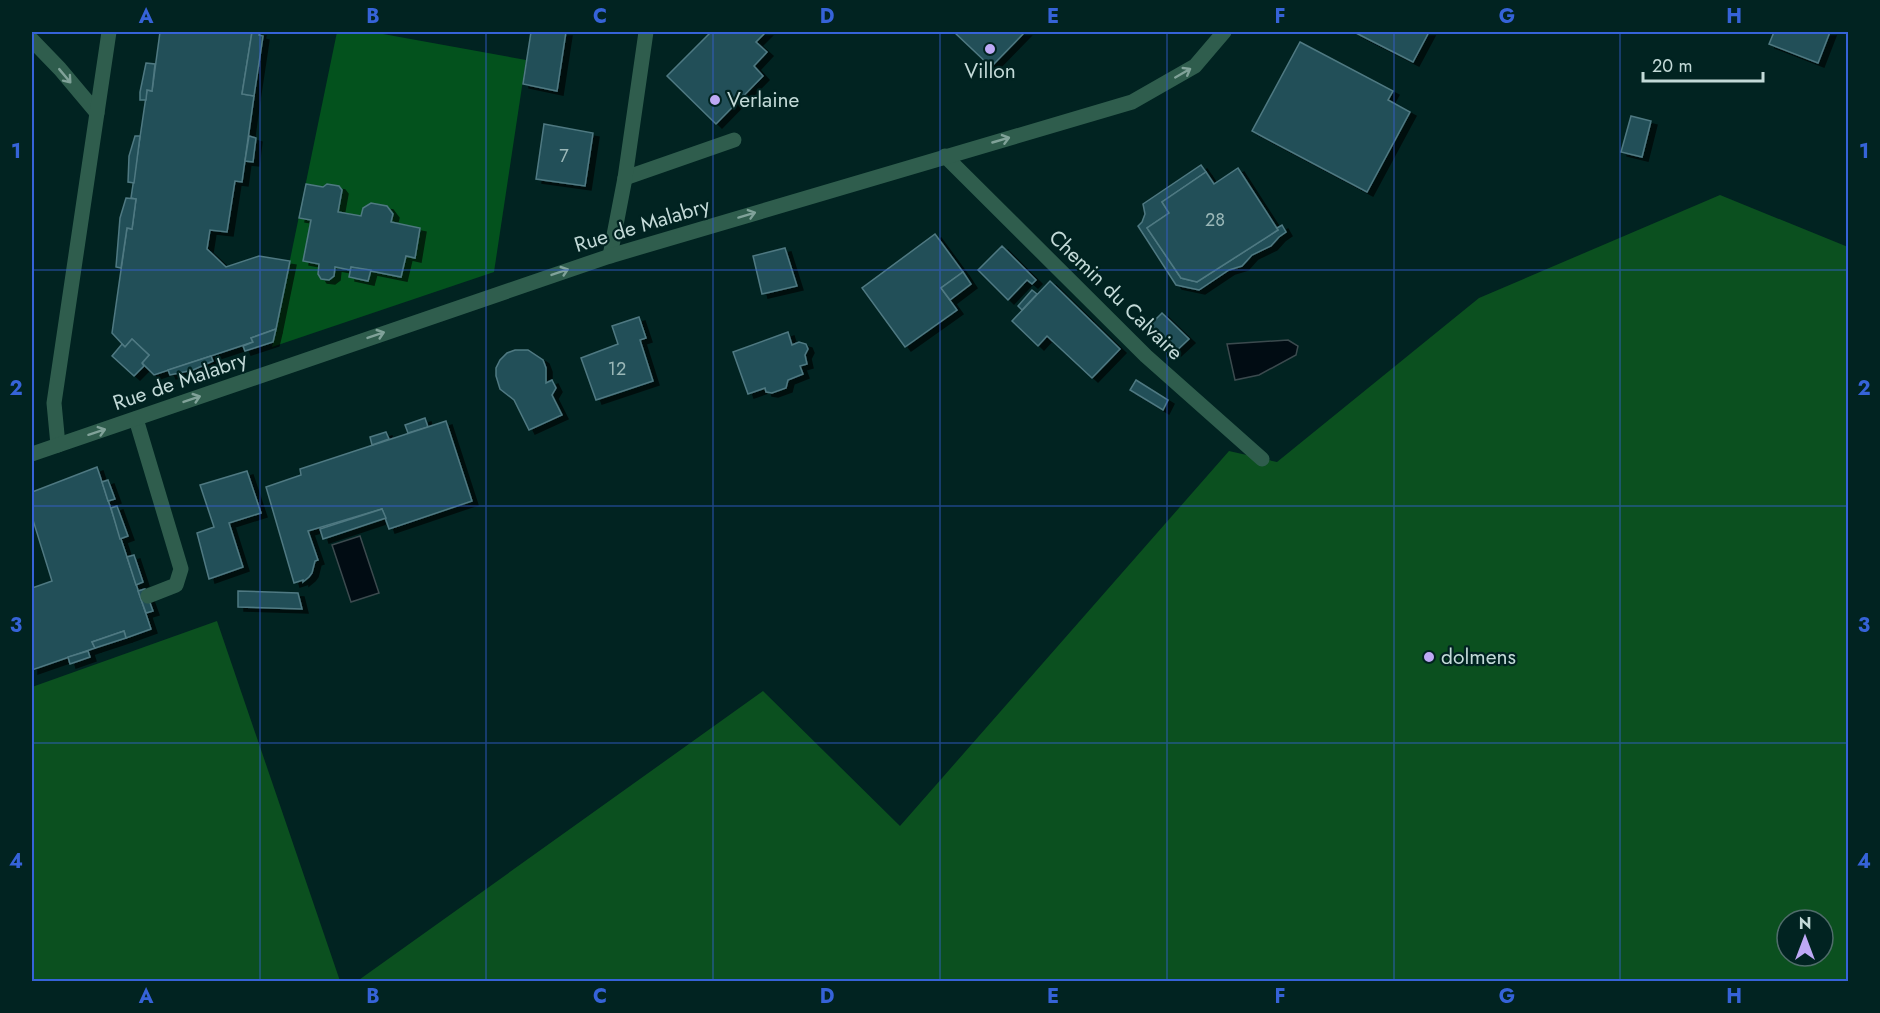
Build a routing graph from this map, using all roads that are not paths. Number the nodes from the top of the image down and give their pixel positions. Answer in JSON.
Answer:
{"nodes":[{"id":1,"x":109,"y":32,"type":"edge"},
{"id":2,"x":646,"y":32,"type":"edge"},
{"id":3,"x":1224,"y":32,"type":"edge"},
{"id":4,"x":32,"y":40,"type":"edge"},
{"id":5,"x":97,"y":113,"type":"junction"},
{"id":6,"x":734,"y":140,"type":"dead end"},
{"id":7,"x":945,"y":156,"type":"junction"},
{"id":8,"x":625,"y":178,"type":"junction"},
{"id":9,"x":610,"y":256,"type":"junction"},
{"id":10,"x":136,"y":419,"type":"junction"},
{"id":11,"x":58,"y":445,"type":"junction"},
{"id":12,"x":32,"y":454,"type":"edge"},
{"id":13,"x":1262,"y":459,"type":"dead end"},
{"id":14,"x":148,"y":596,"type":"dead end"}],
"edges":[{"from":1,"to":5,"type":"street"},
{"from":2,"to":8,"type":"street"},
{"from":7,"to":3,"type":"street","name":"Rue de Malabry","one_way":true},
{"from":4,"to":5,"type":"street","one_way":true},
{"from":5,"to":11,"type":"street"},
{"from":6,"to":8,"type":"street"},
{"from":9,"to":7,"type":"street","name":"Rue de Malabry","one_way":true},
{"from":7,"to":13,"type":"street","name":"Chemin du Calvaire"},
{"from":8,"to":9,"type":"street"},
{"from":10,"to":9,"type":"street","name":"Rue de Malabry","one_way":true},
{"from":11,"to":10,"type":"street","name":"Rue de Malabry","one_way":true},
{"from":10,"to":14,"type":"street"},
{"from":11,"to":12,"type":"street","name":"Rue de Malabry"}]}
